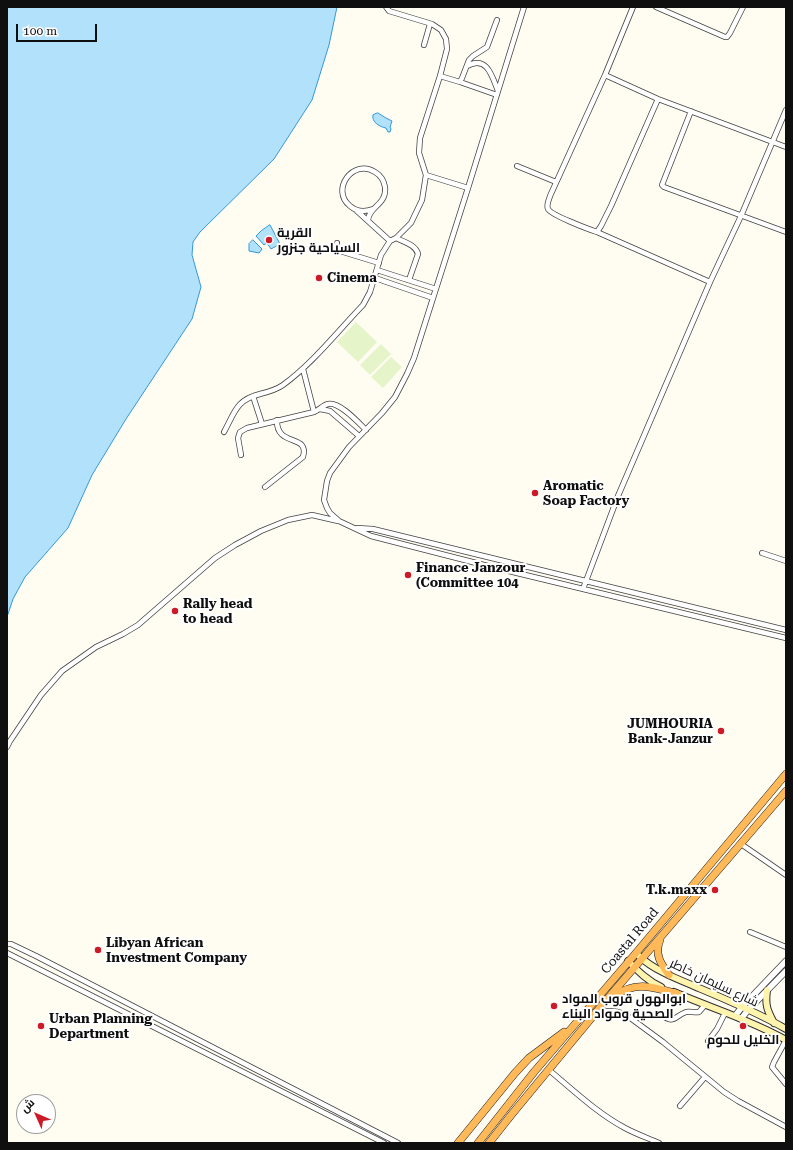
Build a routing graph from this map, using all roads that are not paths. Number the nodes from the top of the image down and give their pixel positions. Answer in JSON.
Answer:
{"nodes":[{"id":1,"x":386,"y":7,"type":"edge"},
{"id":2,"x":524,"y":7,"type":"edge"},
{"id":3,"x":633,"y":7,"type":"edge"},
{"id":4,"x":656,"y":7,"type":"edge"},
{"id":5,"x":743,"y":7,"type":"edge"},
{"id":6,"x":497,"y":20,"type":"dead end"},
{"id":7,"x":430,"y":24,"type":"junction"},
{"id":8,"x":424,"y":45,"type":"dead end"},
{"id":9,"x":467,"y":66,"type":"junction"},
{"id":10,"x":605,"y":75,"type":"junction"},
{"id":11,"x":440,"y":76,"type":"junction"},
{"id":12,"x":460,"y":82,"type":"junction"},
{"id":13,"x":498,"y":93,"type":"junction"},
{"id":14,"x":658,"y":99,"type":"junction"},
{"id":15,"x":786,"y":110,"type":"edge"},
{"id":16,"x":691,"y":111,"type":"junction"},
{"id":17,"x":773,"y":142,"type":"junction"},
{"id":18,"x":786,"y":147,"type":"edge"},
{"id":19,"x":517,"y":166,"type":"dead end"},
{"id":20,"x":426,"y":175,"type":"junction"},
{"id":21,"x":556,"y":182,"type":"junction"},
{"id":22,"x":468,"y":188,"type":"junction"},
{"id":23,"x":354,"y":209,"type":"junction"},
{"id":24,"x":373,"y":209,"type":"junction"},
{"id":25,"x":742,"y":216,"type":"junction"},
{"id":26,"x":368,"y":220,"type":"junction"},
{"id":27,"x":597,"y":232,"type":"junction"},
{"id":28,"x":786,"y":232,"type":"edge"},
{"id":29,"x":396,"y":238,"type":"junction"},
{"id":30,"x":390,"y":241,"type":"junction"},
{"id":31,"x":337,"y":243,"type":"dead end"},
{"id":32,"x":379,"y":263,"type":"junction"},
{"id":33,"x":377,"y":270,"type":"junction"},
{"id":34,"x":375,"y":278,"type":"junction"},
{"id":35,"x":410,"y":280,"type":"junction"},
{"id":36,"x":710,"y":282,"type":"junction"},
{"id":37,"x":436,"y":289,"type":"junction"},
{"id":38,"x":433,"y":298,"type":"junction"},
{"id":39,"x":303,"y":369,"type":"junction"},
{"id":40,"x":253,"y":396,"type":"junction"},
{"id":41,"x":320,"y":409,"type":"junction"},
{"id":42,"x":314,"y":412,"type":"junction"},
{"id":43,"x":277,"y":420,"type":"junction"},
{"id":44,"x":262,"y":424,"type":"junction"},
{"id":45,"x":366,"y":430,"type":"junction"},
{"id":46,"x":224,"y":432,"type":"dead end"},
{"id":47,"x":359,"y":436,"type":"junction"},
{"id":48,"x":241,"y":455,"type":"dead end"},
{"id":49,"x":265,"y":487,"type":"dead end"},
{"id":50,"x":339,"y":521,"type":"junction"},
{"id":51,"x":354,"y":528,"type":"junction"},
{"id":52,"x":406,"y":537,"type":"junction"},
{"id":53,"x":405,"y":545,"type":"junction"},
{"id":54,"x":762,"y":553,"type":"dead end"},
{"id":55,"x":786,"y":561,"type":"edge"},
{"id":56,"x":532,"y":568,"type":"junction"},
{"id":57,"x":530,"y":576,"type":"junction"},
{"id":58,"x":586,"y":580,"type":"junction"},
{"id":59,"x":583,"y":589,"type":"junction"},
{"id":60,"x":786,"y":630,"type":"edge"},
{"id":61,"x":786,"y":638,"type":"edge"},
{"id":62,"x":7,"y":747,"type":"edge"},
{"id":63,"x":786,"y":774,"type":"edge"},
{"id":64,"x":786,"y":791,"type":"edge"},
{"id":65,"x":741,"y":844,"type":"junction"},
{"id":66,"x":786,"y":875,"type":"edge"},
{"id":67,"x":667,"y":929,"type":"junction"},
{"id":68,"x":750,"y":932,"type":"dead end"},
{"id":69,"x":7,"y":944,"type":"edge"},
{"id":70,"x":786,"y":946,"type":"edge"},
{"id":71,"x":7,"y":952,"type":"edge"},
{"id":72,"x":636,"y":953,"type":"junction"},
{"id":73,"x":642,"y":959,"type":"junction"},
{"id":74,"x":628,"y":961,"type":"junction"},
{"id":75,"x":786,"y":961,"type":"edge"},
{"id":76,"x":634,"y":967,"type":"junction"},
{"id":77,"x":68,"y":973,"type":"junction"},
{"id":78,"x":785,"y":974,"type":"edge"},
{"id":79,"x":669,"y":975,"type":"junction"},
{"id":80,"x":64,"y":982,"type":"junction"},
{"id":81,"x":767,"y":990,"type":"junction"},
{"id":82,"x":678,"y":994,"type":"junction"},
{"id":83,"x":603,"y":1004,"type":"junction"},
{"id":84,"x":705,"y":1005,"type":"junction"},
{"id":85,"x":745,"y":1008,"type":"junction"},
{"id":86,"x":598,"y":1010,"type":"junction"},
{"id":87,"x":725,"y":1013,"type":"junction"},
{"id":88,"x":660,"y":1014,"type":"dead end"},
{"id":89,"x":738,"y":1018,"type":"junction"},
{"id":90,"x":576,"y":1023,"type":"junction"},
{"id":91,"x":774,"y":1023,"type":"junction"},
{"id":92,"x":786,"y":1030,"type":"edge"},
{"id":93,"x":191,"y":1036,"type":"junction"},
{"id":94,"x":786,"y":1040,"type":"edge"},
{"id":95,"x":708,"y":1042,"type":"dead end"},
{"id":96,"x":188,"y":1043,"type":"junction"},
{"id":97,"x":549,"y":1070,"type":"junction"},
{"id":98,"x":704,"y":1077,"type":"junction"},
{"id":99,"x":786,"y":1084,"type":"edge"},
{"id":100,"x":293,"y":1089,"type":"junction"},
{"id":101,"x":290,"y":1095,"type":"junction"},
{"id":102,"x":680,"y":1106,"type":"dead end"},
{"id":103,"x":786,"y":1127,"type":"edge"},
{"id":104,"x":384,"y":1143,"type":"edge"},
{"id":105,"x":398,"y":1143,"type":"edge"},
{"id":106,"x":458,"y":1143,"type":"edge"},
{"id":107,"x":478,"y":1143,"type":"edge"},
{"id":108,"x":489,"y":1143,"type":"edge"},
{"id":109,"x":659,"y":1143,"type":"edge"}],
"edges":[{"from":1,"to":7,"type":"street"},
{"from":2,"to":13,"type":"street"},
{"from":3,"to":10,"type":"street"},
{"from":4,"to":5,"type":"street"},
{"from":6,"to":9,"type":"street"},
{"from":7,"to":8,"type":"street"},
{"from":7,"to":11,"type":"street"},
{"from":9,"to":12,"type":"street"},
{"from":9,"to":13,"type":"street"},
{"from":10,"to":14,"type":"street"},
{"from":10,"to":21,"type":"street"},
{"from":11,"to":12,"type":"street"},
{"from":11,"to":20,"type":"street"},
{"from":12,"to":13,"type":"street"},
{"from":13,"to":22,"type":"street"},
{"from":14,"to":16,"type":"street"},
{"from":14,"to":27,"type":"street"},
{"from":15,"to":17,"type":"street"},
{"from":16,"to":17,"type":"street"},
{"from":16,"to":25,"type":"street"},
{"from":17,"to":18,"type":"street"},
{"from":17,"to":25,"type":"street"},
{"from":19,"to":21,"type":"street"},
{"from":20,"to":22,"type":"street"},
{"from":20,"to":29,"type":"street"},
{"from":21,"to":27,"type":"street"},
{"from":22,"to":37,"type":"street"},
{"from":23,"to":24,"type":"street"},
{"from":23,"to":24,"type":"street"},
{"from":23,"to":26,"type":"street"},
{"from":24,"to":26,"type":"street"},
{"from":25,"to":28,"type":"street"},
{"from":25,"to":36,"type":"street"},
{"from":26,"to":30,"type":"street"},
{"from":27,"to":36,"type":"street"},
{"from":29,"to":30,"type":"street"},
{"from":29,"to":35,"type":"street"},
{"from":30,"to":32,"type":"street"},
{"from":31,"to":32,"type":"street"},
{"from":32,"to":33,"type":"street"},
{"from":33,"to":34,"type":"street"},
{"from":33,"to":35,"type":"street"},
{"from":34,"to":38,"type":"street"},
{"from":34,"to":39,"type":"street"},
{"from":35,"to":37,"type":"street"},
{"from":36,"to":58,"type":"street"},
{"from":37,"to":38,"type":"street"},
{"from":38,"to":45,"type":"street"},
{"from":39,"to":40,"type":"street"},
{"from":39,"to":42,"type":"street"},
{"from":40,"to":44,"type":"street"},
{"from":40,"to":46,"type":"street"},
{"from":41,"to":42,"type":"street"},
{"from":41,"to":45,"type":"street"},
{"from":41,"to":47,"type":"street"},
{"from":42,"to":43,"type":"street"},
{"from":43,"to":44,"type":"street"},
{"from":43,"to":49,"type":"street"},
{"from":44,"to":48,"type":"street"},
{"from":45,"to":47,"type":"street"},
{"from":47,"to":50,"type":"street"},
{"from":50,"to":51,"type":"street"},
{"from":50,"to":62,"type":"street"},
{"from":51,"to":52,"type":"street"},
{"from":51,"to":53,"type":"street"},
{"from":52,"to":53,"type":"street"},
{"from":52,"to":56,"type":"street"},
{"from":53,"to":57,"type":"street"},
{"from":54,"to":55,"type":"street"},
{"from":56,"to":57,"type":"street"},
{"from":56,"to":58,"type":"street"},
{"from":57,"to":59,"type":"street"},
{"from":58,"to":59,"type":"street"},
{"from":58,"to":60,"type":"street"},
{"from":59,"to":61,"type":"street"},
{"from":63,"to":72,"type":"highway","name":"Coastal Road"},
{"from":64,"to":65,"type":"highway","name":"Coastal Road"},
{"from":65,"to":66,"type":"street"},
{"from":65,"to":67,"type":"highway","name":"Coastal Road"},
{"from":67,"to":73,"type":"highway","name":"Coastal Road"},
{"from":67,"to":79,"type":"highway"},
{"from":68,"to":70,"type":"street"},
{"from":69,"to":77,"type":"street"},
{"from":71,"to":80,"type":"street"},
{"from":72,"to":73,"type":"main road","name":"شارع سليمان خاطر"},
{"from":72,"to":74,"type":"highway","name":"Coastal Road"},
{"from":73,"to":76,"type":"highway","name":"Coastal Road"},
{"from":73,"to":79,"type":"main road","name":"شارع سليمان خاطر"},
{"from":74,"to":76,"type":"main road","name":"شارع سليمان خاطر"},
{"from":74,"to":90,"type":"highway","name":"Coastal Road"},
{"from":75,"to":85,"type":"street"},
{"from":76,"to":82,"type":"main road","name":"شارع سليمان خاطر"},
{"from":76,"to":83,"type":"highway","name":"Coastal Road"},
{"from":77,"to":80,"type":"street"},
{"from":77,"to":93,"type":"street"},
{"from":78,"to":81,"type":"street"},
{"from":79,"to":85,"type":"main road","name":"شارع سليمان خاطر"},
{"from":80,"to":96,"type":"street"},
{"from":81,"to":85,"type":"street"},
{"from":81,"to":91,"type":"main road"},
{"from":82,"to":83,"type":"highway"},
{"from":82,"to":84,"type":"main road","name":"شارع سليمان خاطر"},
{"from":83,"to":86,"type":"highway","name":"Coastal Road"},
{"from":84,"to":87,"type":"main road","name":"شارع سليمان خاطر"},
{"from":84,"to":88,"type":"street"},
{"from":85,"to":89,"type":"street"},
{"from":85,"to":91,"type":"main road","name":"شارع سليمان خاطر"},
{"from":86,"to":97,"type":"highway","name":"Coastal Road"},
{"from":86,"to":98,"type":"street"},
{"from":87,"to":89,"type":"main road","name":"شارع سليمان خاطر"},
{"from":87,"to":95,"type":"street"},
{"from":89,"to":94,"type":"main road","name":"شارع سليمان خاطر"},
{"from":90,"to":106,"type":"highway"},
{"from":90,"to":107,"type":"highway","name":"Coastal Road"},
{"from":91,"to":92,"type":"main road","name":"شارع سليمان خاطر"},
{"from":93,"to":96,"type":"street"},
{"from":93,"to":100,"type":"street"},
{"from":94,"to":99,"type":"street"},
{"from":96,"to":101,"type":"street"},
{"from":97,"to":108,"type":"highway","name":"Coastal Road"},
{"from":97,"to":109,"type":"street"},
{"from":98,"to":102,"type":"street"},
{"from":98,"to":103,"type":"street"},
{"from":100,"to":101,"type":"street"},
{"from":100,"to":105,"type":"street"},
{"from":101,"to":104,"type":"street"}]}
